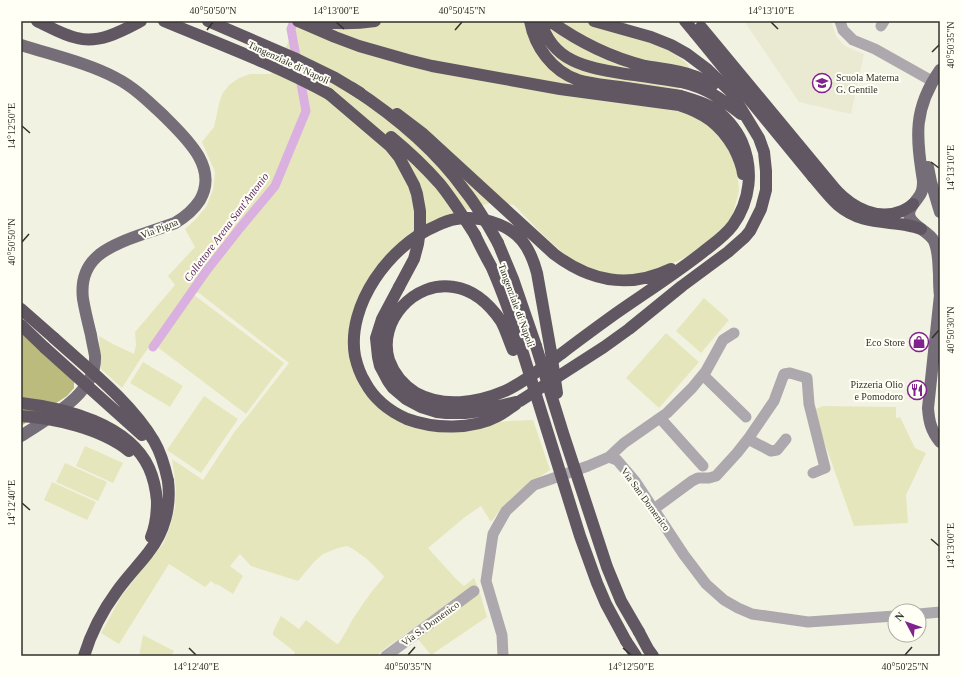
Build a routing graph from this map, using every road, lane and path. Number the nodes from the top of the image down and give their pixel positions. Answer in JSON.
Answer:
{"nodes":[{"id":1,"x":28,"y":21,"type":"edge"},
{"id":2,"x":37,"y":21,"type":"edge"},
{"id":3,"x":141,"y":21,"type":"edge"},
{"id":4,"x":164,"y":21,"type":"edge"},
{"id":5,"x":208,"y":21,"type":"edge"},
{"id":6,"x":298,"y":21,"type":"edge"},
{"id":7,"x":316,"y":21,"type":"edge"},
{"id":8,"x":374,"y":21,"type":"edge"},
{"id":9,"x":530,"y":21,"type":"edge"},
{"id":10,"x":541,"y":21,"type":"edge"},
{"id":11,"x":550,"y":21,"type":"edge"},
{"id":12,"x":594,"y":21,"type":"edge"},
{"id":13,"x":685,"y":21,"type":"edge"},
{"id":14,"x":840,"y":21,"type":"edge"},
{"id":15,"x":697,"y":27,"type":"edge"},
{"id":16,"x":54,"y":29,"type":"junction"},
{"id":17,"x":21,"y":45,"type":"edge"},
{"id":18,"x":940,"y":70,"type":"edge"},
{"id":19,"x":681,"y":77,"type":"junction"},
{"id":20,"x":932,"y":81,"type":"junction"},
{"id":21,"x":352,"y":88,"type":"junction"},
{"id":22,"x":329,"y":94,"type":"junction"},
{"id":23,"x":680,"y":101,"type":"junction"},
{"id":24,"x":748,"y":120,"type":"junction"},
{"id":25,"x":913,"y":204,"type":"junction"},
{"id":26,"x":938,"y":207,"type":"edge"},
{"id":27,"x":896,"y":218,"type":"junction"},
{"id":28,"x":921,"y":229,"type":"junction"},
{"id":29,"x":696,"y":258,"type":"junction"},
{"id":30,"x":940,"y":296,"type":"edge"},
{"id":31,"x":21,"y":309,"type":"edge"},
{"id":32,"x":21,"y":325,"type":"edge"},
{"id":33,"x":734,"y":333,"type":"dead end"},
{"id":34,"x":517,"y":350,"type":"junction"},
{"id":35,"x":703,"y":375,"type":"junction"},
{"id":36,"x":520,"y":401,"type":"junction"},
{"id":37,"x":21,"y":402,"type":"edge"},
{"id":38,"x":21,"y":416,"type":"edge"},
{"id":39,"x":746,"y":417,"type":"dead end"},
{"id":40,"x":660,"y":418,"type":"junction"},
{"id":41,"x":563,"y":433,"type":"junction"},
{"id":42,"x":21,"y":436,"type":"edge"},
{"id":43,"x":748,"y":439,"type":"junction"},
{"id":44,"x":786,"y":439,"type":"dead end"},
{"id":45,"x":940,"y":442,"type":"edge"},
{"id":46,"x":609,"y":457,"type":"junction"},
{"id":47,"x":703,"y":466,"type":"dead end"},
{"id":48,"x":813,"y":473,"type":"dead end"},
{"id":49,"x":168,"y":481,"type":"junction"},
{"id":50,"x":157,"y":501,"type":"junction"},
{"id":51,"x":654,"y":509,"type":"junction"},
{"id":52,"x":130,"y":574,"type":"junction"},
{"id":53,"x":474,"y":591,"type":"dead end"},
{"id":54,"x":940,"y":612,"type":"edge"},
{"id":55,"x":927,"y":613,"type":"edge"},
{"id":56,"x":887,"y":617,"type":"edge"},
{"id":57,"x":84,"y":656,"type":"edge"},
{"id":58,"x":386,"y":656,"type":"edge"},
{"id":59,"x":503,"y":656,"type":"edge"},
{"id":60,"x":636,"y":656,"type":"edge"},
{"id":61,"x":653,"y":656,"type":"edge"}],
"edges":[{"from":1,"to":16,"type":"highway"},
{"from":2,"to":16,"type":"highway"},
{"from":3,"to":16,"type":"highway"},
{"from":4,"to":22,"type":"highway","name":"Tangenziale di Napoli"},
{"from":5,"to":21,"type":"highway","name":"Tangenziale di Napoli"},
{"from":6,"to":23,"type":"highway"},
{"from":7,"to":8,"type":"highway"},
{"from":9,"to":23,"type":"highway"},
{"from":10,"to":19,"type":"highway"},
{"from":11,"to":19,"type":"highway"},
{"from":12,"to":24,"type":"highway"},
{"from":13,"to":15,"type":"highway"},
{"from":14,"to":20,"type":"street"},
{"from":15,"to":27,"type":"highway","bridge":true},
{"from":17,"to":42,"type":"main road","name":"Via Pigna"},
{"from":18,"to":20,"type":"main road"},
{"from":19,"to":24,"type":"highway"},
{"from":20,"to":25,"type":"main road"},
{"from":20,"to":26,"type":"main road"},
{"from":21,"to":29,"type":"highway","bridge":true},
{"from":21,"to":41,"type":"highway","name":"Tangenziale di Napoli","bridge":true},
{"from":22,"to":34,"type":"highway","name":"Tangenziale di Napoli","bridge":true},
{"from":22,"to":36,"type":"highway","bridge":true},
{"from":23,"to":29,"type":"highway"},
{"from":24,"to":36,"type":"highway"},
{"from":25,"to":26,"type":"main road"},
{"from":25,"to":27,"type":"highway"},
{"from":25,"to":28,"type":"main road"},
{"from":27,"to":28,"type":"highway"},
{"from":28,"to":30,"type":"main road"},
{"from":29,"to":34,"type":"highway"},
{"from":30,"to":45,"type":"main road"},
{"from":31,"to":49,"type":"highway","bridge":true},
{"from":32,"to":49,"type":"highway","bridge":true},
{"from":33,"to":35,"type":"street"},
{"from":34,"to":60,"type":"highway","bridge":true},
{"from":35,"to":39,"type":"street"},
{"from":35,"to":40,"type":"street"},
{"from":36,"to":41,"type":"highway","bridge":true},
{"from":37,"to":50,"type":"highway","bridge":true},
{"from":38,"to":50,"type":"highway","bridge":true},
{"from":40,"to":46,"type":"street"},
{"from":40,"to":47,"type":"street"},
{"from":41,"to":61,"type":"highway","name":"Tangenziale di Napoli","bridge":true},
{"from":43,"to":44,"type":"street"},
{"from":43,"to":48,"type":"street"},
{"from":43,"to":51,"type":"street"},
{"from":46,"to":51,"type":"street","name":"Via San Domenico"},
{"from":46,"to":59,"type":"street"},
{"from":49,"to":52,"type":"highway"},
{"from":50,"to":52,"type":"highway"},
{"from":51,"to":56,"type":"street","name":"Via San Domenico"},
{"from":52,"to":57,"type":"highway"},
{"from":53,"to":58,"type":"street","name":"Via S. Domenico"},
{"from":54,"to":55,"type":"street"}]}
